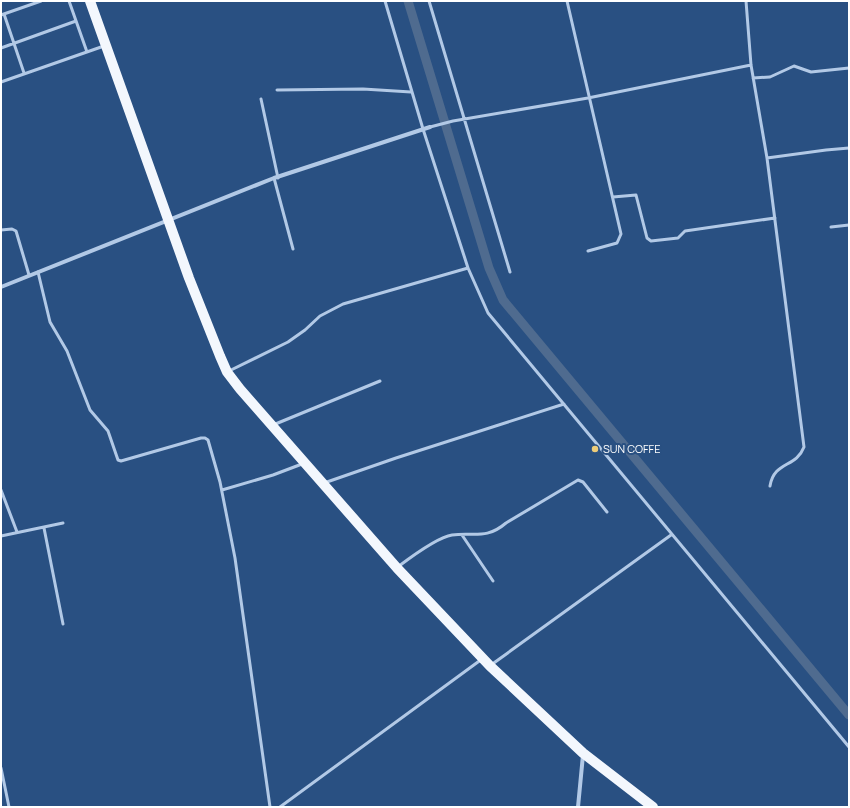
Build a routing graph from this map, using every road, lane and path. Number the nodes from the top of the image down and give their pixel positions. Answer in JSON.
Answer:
{"nodes":[{"id":1,"x":41,"y":1,"type":"edge"},
{"id":2,"x":69,"y":1,"type":"edge"},
{"id":3,"x":90,"y":1,"type":"edge"},
{"id":4,"x":385,"y":1,"type":"edge"},
{"id":5,"x":429,"y":1,"type":"edge"},
{"id":6,"x":567,"y":1,"type":"edge"},
{"id":7,"x":746,"y":1,"type":"edge"},
{"id":8,"x":3,"y":15,"type":"edge"},
{"id":9,"x":76,"y":21,"type":"junction"},
{"id":10,"x":14,"y":44,"type":"junction"},
{"id":11,"x":106,"y":46,"type":"junction"},
{"id":12,"x":1,"y":48,"type":"edge"},
{"id":13,"x":87,"y":52,"type":"junction"},
{"id":14,"x":751,"y":65,"type":"junction"},
{"id":15,"x":849,"y":68,"type":"edge"},
{"id":16,"x":24,"y":73,"type":"junction"},
{"id":17,"x":753,"y":78,"type":"junction"},
{"id":18,"x":1,"y":82,"type":"edge"},
{"id":19,"x":277,"y":90,"type":"dead end"},
{"id":20,"x":411,"y":92,"type":"junction"},
{"id":21,"x":588,"y":98,"type":"junction"},
{"id":22,"x":261,"y":99,"type":"dead end"},
{"id":23,"x":464,"y":119,"type":"junction"},
{"id":24,"x":430,"y":127,"type":"joint"},
{"id":25,"x":423,"y":129,"type":"junction"},
{"id":26,"x":849,"y":148,"type":"edge"},
{"id":27,"x":767,"y":158,"type":"junction"},
{"id":28,"x":276,"y":178,"type":"junction"},
{"id":29,"x":613,"y":197,"type":"junction"},
{"id":30,"x":775,"y":218,"type":"junction"},
{"id":31,"x":168,"y":221,"type":"junction"},
{"id":32,"x":849,"y":225,"type":"edge"},
{"id":33,"x":831,"y":227,"type":"dead end"},
{"id":34,"x":1,"y":230,"type":"edge"},
{"id":35,"x":293,"y":249,"type":"dead end"},
{"id":36,"x":588,"y":250,"type":"dead end"},
{"id":37,"x":468,"y":268,"type":"junction"},
{"id":38,"x":38,"y":272,"type":"junction"},
{"id":39,"x":510,"y":272,"type":"dead end"},
{"id":40,"x":29,"y":275,"type":"junction"},
{"id":41,"x":1,"y":287,"type":"edge"},
{"id":42,"x":227,"y":372,"type":"junction"},
{"id":43,"x":380,"y":381,"type":"dead end"},
{"id":44,"x":564,"y":404,"type":"junction"},
{"id":45,"x":274,"y":425,"type":"junction"},
{"id":46,"x":305,"y":462,"type":"junction"},
{"id":47,"x":323,"y":484,"type":"junction"},
{"id":48,"x":770,"y":486,"type":"dead end"},
{"id":49,"x":1,"y":490,"type":"edge"},
{"id":50,"x":222,"y":490,"type":"junction"},
{"id":51,"x":607,"y":512,"type":"dead end"},
{"id":52,"x":63,"y":523,"type":"dead end"},
{"id":53,"x":44,"y":528,"type":"junction"},
{"id":54,"x":17,"y":532,"type":"junction"},
{"id":55,"x":462,"y":535,"type":"junction"},
{"id":56,"x":671,"y":535,"type":"junction"},
{"id":57,"x":1,"y":536,"type":"edge"},
{"id":58,"x":397,"y":568,"type":"junction"},
{"id":59,"x":493,"y":581,"type":"dead end"},
{"id":60,"x":63,"y":624,"type":"dead end"},
{"id":61,"x":482,"y":658,"type":"junction"},
{"id":62,"x":490,"y":666,"type":"junction"},
{"id":63,"x":849,"y":747,"type":"edge"},
{"id":64,"x":583,"y":753,"type":"junction"},
{"id":65,"x":1,"y":768,"type":"edge"},
{"id":66,"x":9,"y":807,"type":"edge"},
{"id":67,"x":270,"y":807,"type":"edge"},
{"id":68,"x":280,"y":807,"type":"edge"},
{"id":69,"x":578,"y":807,"type":"edge"},
{"id":70,"x":653,"y":807,"type":"edge"}],
"edges":[{"from":1,"to":8,"type":"lane"},
{"from":2,"to":9,"type":"lane"},
{"from":3,"to":11,"type":"main road"},
{"from":4,"to":20,"type":"lane"},
{"from":5,"to":23,"type":"lane"},
{"from":6,"to":21,"type":"lane"},
{"from":7,"to":14,"type":"lane"},
{"from":8,"to":10,"type":"lane"},
{"from":9,"to":10,"type":"lane"},
{"from":9,"to":13,"type":"lane"},
{"from":10,"to":12,"type":"lane"},
{"from":10,"to":16,"type":"lane"},
{"from":11,"to":13,"type":"lane"},
{"from":11,"to":31,"type":"main road"},
{"from":13,"to":16,"type":"lane"},
{"from":14,"to":17,"type":"lane"},
{"from":14,"to":21,"type":"lane"},
{"from":15,"to":17,"type":"lane"},
{"from":16,"to":18,"type":"lane"},
{"from":17,"to":27,"type":"lane"},
{"from":19,"to":20,"type":"lane"},
{"from":20,"to":25,"type":"lane"},
{"from":21,"to":23,"type":"lane"},
{"from":21,"to":29,"type":"lane"},
{"from":22,"to":28,"type":"lane"},
{"from":23,"to":24,"type":"lane"},
{"from":23,"to":39,"type":"lane"},
{"from":24,"to":25,"type":"street"},
{"from":25,"to":28,"type":"street"},
{"from":25,"to":37,"type":"lane"},
{"from":26,"to":27,"type":"lane"},
{"from":27,"to":30,"type":"lane"},
{"from":28,"to":31,"type":"street"},
{"from":28,"to":35,"type":"lane"},
{"from":29,"to":30,"type":"lane"},
{"from":29,"to":36,"type":"lane"},
{"from":30,"to":48,"type":"lane"},
{"from":31,"to":38,"type":"street"},
{"from":31,"to":42,"type":"main road"},
{"from":32,"to":33,"type":"lane"},
{"from":34,"to":40,"type":"lane"},
{"from":37,"to":42,"type":"lane"},
{"from":37,"to":44,"type":"lane"},
{"from":38,"to":40,"type":"street"},
{"from":38,"to":50,"type":"lane"},
{"from":40,"to":41,"type":"street"},
{"from":42,"to":45,"type":"main road"},
{"from":43,"to":45,"type":"lane"},
{"from":44,"to":47,"type":"lane"},
{"from":44,"to":56,"type":"lane"},
{"from":45,"to":46,"type":"main road"},
{"from":46,"to":47,"type":"main road"},
{"from":46,"to":50,"type":"lane"},
{"from":47,"to":58,"type":"main road"},
{"from":49,"to":54,"type":"lane"},
{"from":50,"to":67,"type":"lane"},
{"from":51,"to":55,"type":"lane"},
{"from":52,"to":53,"type":"lane"},
{"from":53,"to":54,"type":"lane"},
{"from":53,"to":60,"type":"lane"},
{"from":54,"to":57,"type":"lane"},
{"from":55,"to":58,"type":"lane"},
{"from":55,"to":59,"type":"lane"},
{"from":56,"to":62,"type":"lane"},
{"from":56,"to":63,"type":"lane"},
{"from":58,"to":61,"type":"main road"},
{"from":61,"to":62,"type":"main road"},
{"from":61,"to":68,"type":"lane"},
{"from":62,"to":64,"type":"main road"},
{"from":64,"to":69,"type":"street"},
{"from":64,"to":70,"type":"main road"},
{"from":65,"to":66,"type":"lane"}]}
